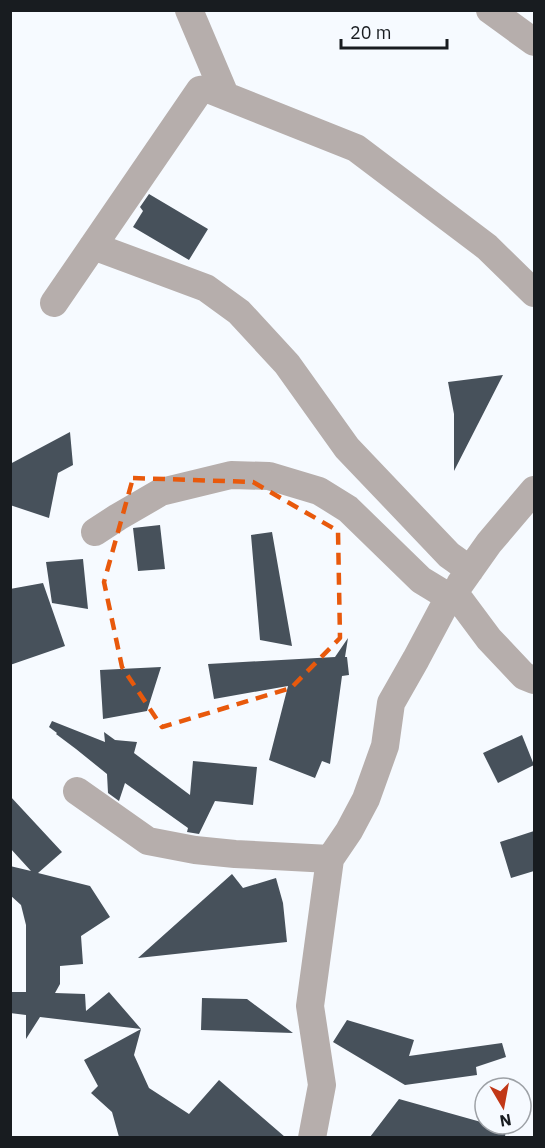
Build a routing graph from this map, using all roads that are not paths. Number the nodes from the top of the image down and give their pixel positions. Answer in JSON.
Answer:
{"nodes":[{"id":1,"x":189,"y":10,"type":"edge"},
{"id":2,"x":490,"y":10,"type":"edge"},
{"id":3,"x":534,"y":42,"type":"edge"},
{"id":4,"x":225,"y":95,"type":"junction"},
{"id":5,"x":93,"y":246,"type":"junction"},
{"id":6,"x":534,"y":293,"type":"edge"},
{"id":7,"x":54,"y":303,"type":"dead end"},
{"id":8,"x":534,"y":490,"type":"edge"},
{"id":9,"x":95,"y":532,"type":"dead end"},
{"id":10,"x":458,"y":586,"type":"junction"},
{"id":11,"x":534,"y":680,"type":"edge"},
{"id":12,"x":77,"y":791,"type":"dead end"},
{"id":13,"x":330,"y":859,"type":"junction"},
{"id":14,"x":312,"y":1137,"type":"edge"}],
"edges":[{"from":1,"to":4,"type":"street"},
{"from":2,"to":3,"type":"street"},
{"from":4,"to":5,"type":"street"},
{"from":4,"to":6,"type":"street"},
{"from":5,"to":7,"type":"street"},
{"from":5,"to":10,"type":"street"},
{"from":8,"to":10,"type":"street"},
{"from":9,"to":10,"type":"street"},
{"from":10,"to":11,"type":"street"},
{"from":10,"to":13,"type":"street"},
{"from":12,"to":13,"type":"street"},
{"from":13,"to":14,"type":"street"}]}
